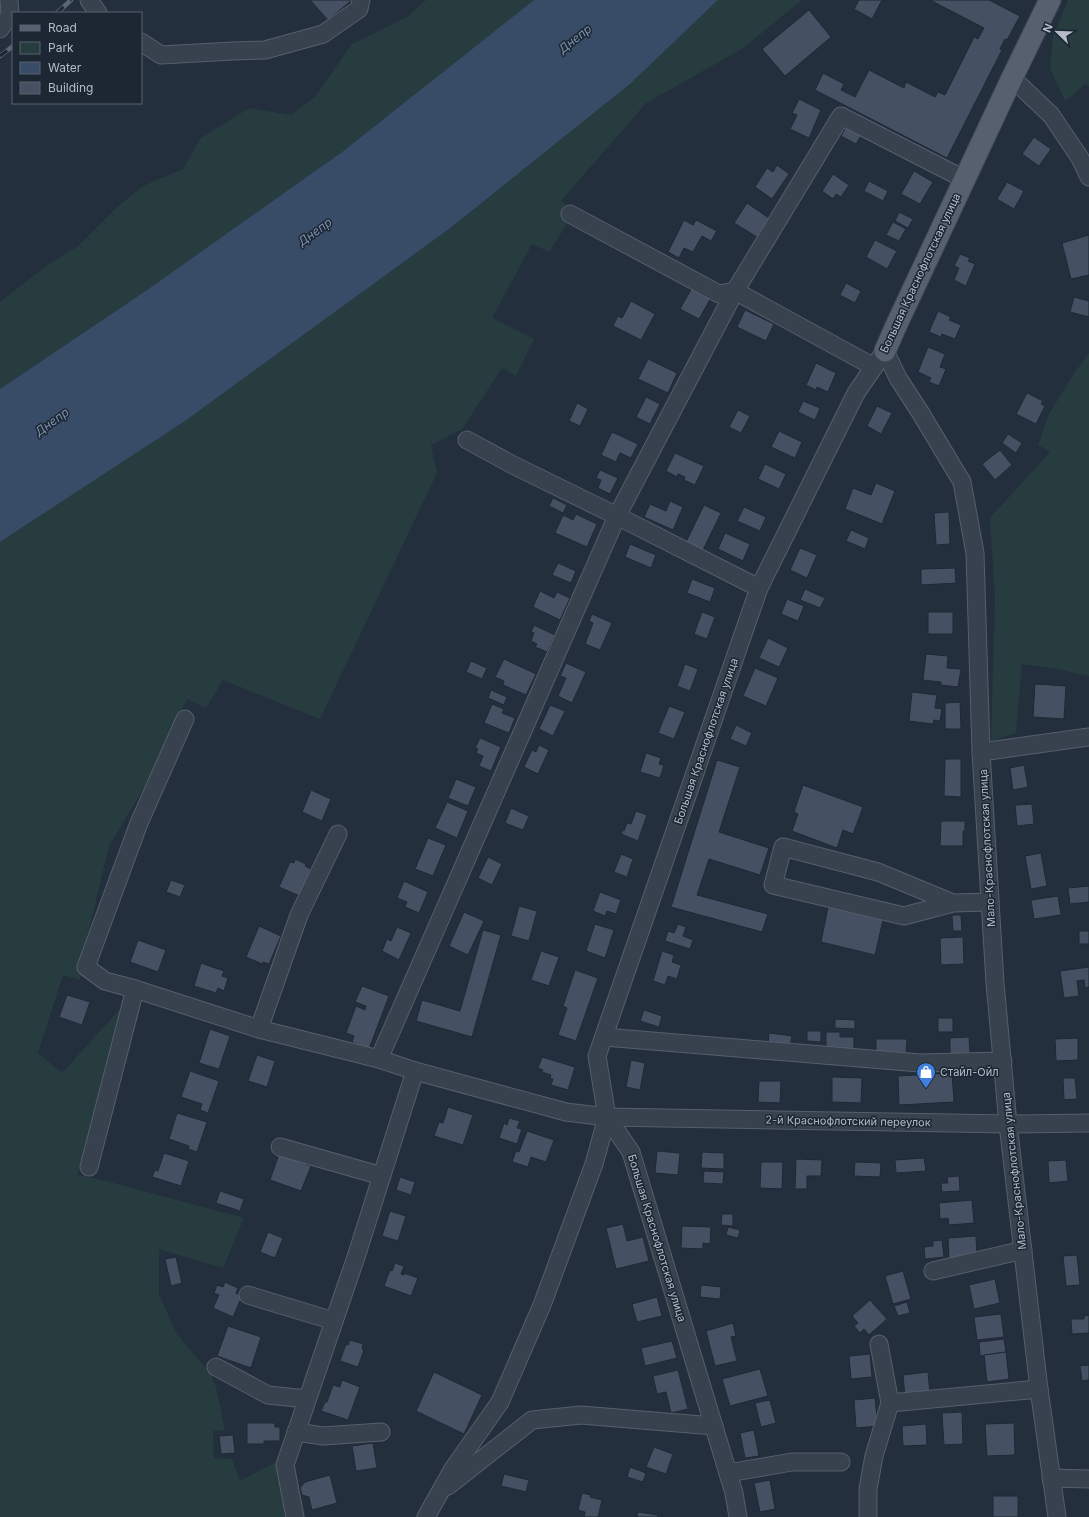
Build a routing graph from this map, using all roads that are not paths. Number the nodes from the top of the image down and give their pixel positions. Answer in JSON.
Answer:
{"nodes":[{"id":1,"x":9,"y":0,"type":"edge"},
{"id":2,"x":89,"y":0,"type":"edge"},
{"id":3,"x":361,"y":0,"type":"edge"},
{"id":4,"x":1050,"y":0,"type":"edge"},
{"id":5,"x":97,"y":12,"type":"edge"},
{"id":6,"x":0,"y":29,"type":"edge"},
{"id":7,"x":142,"y":43,"type":"edge"},
{"id":8,"x":1012,"y":78,"type":"junction"},
{"id":9,"x":1088,"y":173,"type":"edge"},
{"id":10,"x":964,"y":179,"type":"junction"},
{"id":11,"x":570,"y":214,"type":"dead end"},
{"id":12,"x":735,"y":291,"type":"junction"},
{"id":13,"x":880,"y":359,"type":"junction"},
{"id":14,"x":467,"y":440,"type":"dead end"},
{"id":15,"x":617,"y":516,"type":"junction"},
{"id":16,"x":758,"y":588,"type":"junction"},
{"id":17,"x":185,"y":720,"type":"dead end"},
{"id":18,"x":1089,"y":737,"type":"edge"},
{"id":19,"x":981,"y":752,"type":"junction"},
{"id":20,"x":338,"y":834,"type":"dead end"},
{"id":21,"x":990,"y":902,"type":"junction"},
{"id":22,"x":953,"y":903,"type":"junction"},
{"id":23,"x":135,"y":989,"type":"junction"},
{"id":24,"x":259,"y":1029,"type":"junction"},
{"id":25,"x":604,"y":1037,"type":"junction"},
{"id":26,"x":379,"y":1059,"type":"junction"},
{"id":27,"x":1002,"y":1061,"type":"junction"},
{"id":28,"x":415,"y":1072,"type":"junction"},
{"id":29,"x":607,"y":1117,"type":"junction"},
{"id":30,"x":1089,"y":1123,"type":"edge"},
{"id":31,"x":1008,"y":1124,"type":"junction"},
{"id":32,"x":280,"y":1147,"type":"dead end"},
{"id":33,"x":89,"y":1167,"type":"dead end"},
{"id":34,"x":382,"y":1176,"type":"junction"},
{"id":35,"x":1023,"y":1250,"type":"junction"},
{"id":36,"x":933,"y":1271,"type":"dead end"},
{"id":37,"x":248,"y":1295,"type":"dead end"},
{"id":38,"x":334,"y":1321,"type":"junction"},
{"id":39,"x":879,"y":1344,"type":"dead end"},
{"id":40,"x":216,"y":1367,"type":"dead end"},
{"id":41,"x":1039,"y":1389,"type":"junction"},
{"id":42,"x":307,"y":1399,"type":"junction"},
{"id":43,"x":890,"y":1403,"type":"junction"},
{"id":44,"x":714,"y":1426,"type":"junction"},
{"id":45,"x":296,"y":1432,"type":"junction"},
{"id":46,"x":381,"y":1432,"type":"dead end"},
{"id":47,"x":841,"y":1462,"type":"dead end"},
{"id":48,"x":728,"y":1473,"type":"junction"},
{"id":49,"x":1051,"y":1478,"type":"junction"},
{"id":50,"x":1089,"y":1479,"type":"edge"},
{"id":51,"x":440,"y":1492,"type":"junction"},
{"id":52,"x":295,"y":1517,"type":"edge"},
{"id":53,"x":426,"y":1517,"type":"edge"},
{"id":54,"x":738,"y":1517,"type":"edge"},
{"id":55,"x":868,"y":1517,"type":"edge"},
{"id":56,"x":1057,"y":1517,"type":"edge"}],
"edges":[{"from":1,"to":6,"type":"street"},
{"from":2,"to":5,"type":"street"},
{"from":3,"to":7,"type":"street"},
{"from":4,"to":8,"type":"main road","name":"Большая Краснофлотская улица"},
{"from":8,"to":9,"type":"street"},
{"from":8,"to":10,"type":"main road","name":"Большая Краснофлотская улица"},
{"from":10,"to":12,"type":"street"},
{"from":10,"to":13,"type":"main road","name":"Большая Краснофлотская улица"},
{"from":11,"to":12,"type":"street"},
{"from":12,"to":13,"type":"street"},
{"from":12,"to":15,"type":"street"},
{"from":13,"to":16,"type":"street","name":"Большая Краснофлотская улица"},
{"from":13,"to":19,"type":"street","name":"Мало-Краснофлотская улица"},
{"from":14,"to":15,"type":"street"},
{"from":15,"to":16,"type":"street"},
{"from":15,"to":26,"type":"street"},
{"from":16,"to":25,"type":"street","name":"Большая Краснофлотская улица"},
{"from":17,"to":23,"type":"street","name":"2-й Краснофлотский переулок"},
{"from":18,"to":19,"type":"street"},
{"from":19,"to":21,"type":"street","name":"Мало-Краснофлотская улица"},
{"from":20,"to":24,"type":"street"},
{"from":21,"to":22,"type":"street"},
{"from":21,"to":27,"type":"street","name":"Мало-Краснофлотская улица"},
{"from":22,"to":22,"type":"street"},
{"from":23,"to":24,"type":"street","name":"2-й Краснофлотский переулок"},
{"from":23,"to":33,"type":"street"},
{"from":24,"to":26,"type":"street","name":"2-й Краснофлотский переулок"},
{"from":25,"to":27,"type":"street"},
{"from":25,"to":29,"type":"street","name":"Большая Краснофлотская улица"},
{"from":26,"to":28,"type":"street","name":"2-й Краснофлотский переулок"},
{"from":27,"to":31,"type":"street","name":"Мало-Краснофлотская улица"},
{"from":28,"to":29,"type":"street","name":"2-й Краснофлотский переулок"},
{"from":28,"to":34,"type":"street"},
{"from":29,"to":31,"type":"street","name":"2-й Краснофлотский переулок"},
{"from":29,"to":44,"type":"street","name":"Большая Краснофлотская улица"},
{"from":29,"to":51,"type":"street"},
{"from":30,"to":31,"type":"street","name":"2-й Краснофлотский переулок"},
{"from":31,"to":35,"type":"street","name":"Мало-Краснофлотская улица"},
{"from":32,"to":34,"type":"street"},
{"from":34,"to":38,"type":"street"},
{"from":35,"to":36,"type":"street"},
{"from":35,"to":41,"type":"street","name":"Мало-Краснофлотская улица"},
{"from":37,"to":38,"type":"street"},
{"from":38,"to":42,"type":"street"},
{"from":39,"to":43,"type":"street"},
{"from":40,"to":42,"type":"street"},
{"from":41,"to":43,"type":"street"},
{"from":41,"to":49,"type":"street","name":"Мало-Краснофлотская улица"},
{"from":42,"to":45,"type":"street"},
{"from":43,"to":55,"type":"street"},
{"from":44,"to":48,"type":"street","name":"Большая Краснофлотская улица"},
{"from":44,"to":51,"type":"street"},
{"from":45,"to":46,"type":"street"},
{"from":45,"to":52,"type":"street"},
{"from":47,"to":48,"type":"street"},
{"from":48,"to":54,"type":"street","name":"Большая Краснофлотская улица"},
{"from":49,"to":50,"type":"street"},
{"from":49,"to":56,"type":"street","name":"Мало-Краснофлотская улица"},
{"from":51,"to":53,"type":"street"}]}
